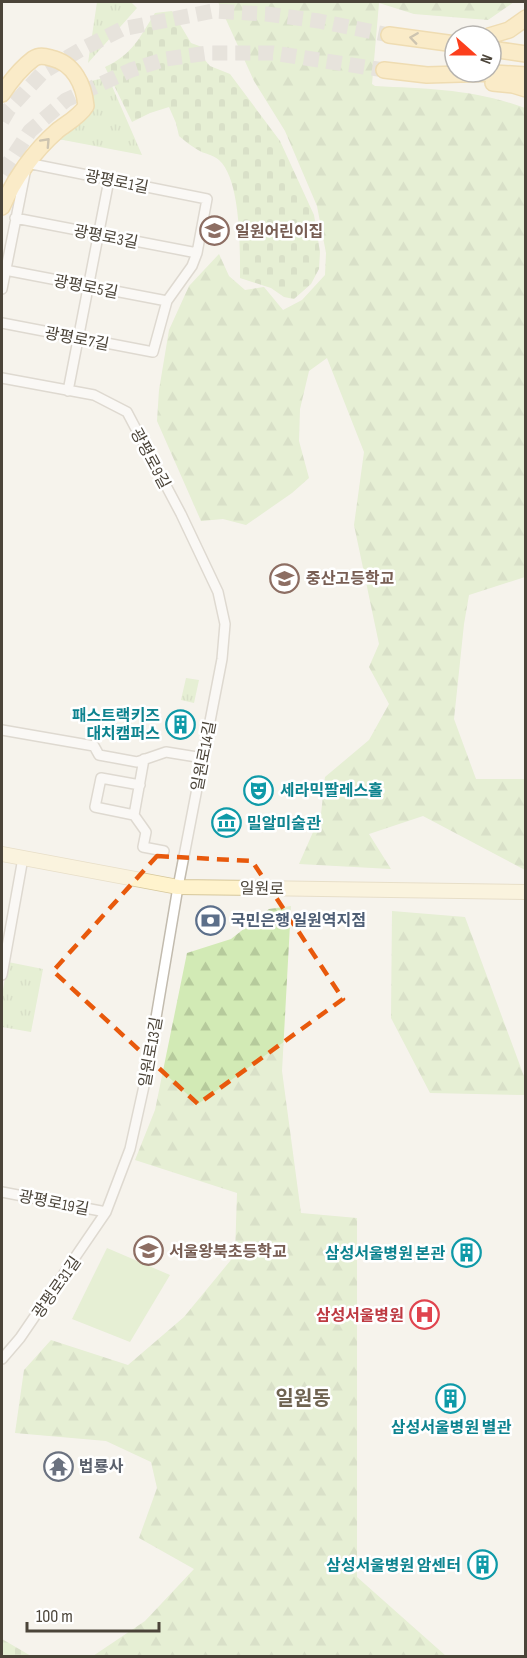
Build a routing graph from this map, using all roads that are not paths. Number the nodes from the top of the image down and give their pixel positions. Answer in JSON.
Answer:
{"nodes":[{"id":1,"x":525,"y":18,"type":"edge"},
{"id":2,"x":503,"y":32,"type":"edge"},
{"id":3,"x":389,"y":35,"type":"tunnel mouth"},
{"id":4,"x":443,"y":42,"type":"edge"},
{"id":5,"x":503,"y":51,"type":"edge"},
{"id":6,"x":525,"y":54,"type":"edge"},
{"id":7,"x":384,"y":70,"type":"tunnel mouth"},
{"id":8,"x":427,"y":75,"type":"junction"},
{"id":9,"x":525,"y":75,"type":"edge"},
{"id":10,"x":525,"y":89,"type":"edge"},
{"id":11,"x":2,"y":94,"type":"edge"},
{"id":12,"x":109,"y":180,"type":"junction"},
{"id":13,"x":2,"y":207,"type":"edge"},
{"id":14,"x":15,"y":218,"type":"junction"},
{"id":15,"x":98,"y":235,"type":"junction"},
{"id":16,"x":197,"y":253,"type":"junction"},
{"id":17,"x":5,"y":270,"type":"junction"},
{"id":18,"x":88,"y":286,"type":"junction"},
{"id":19,"x":2,"y":289,"type":"edge"},
{"id":20,"x":166,"y":302,"type":"junction"},
{"id":21,"x":2,"y":323,"type":"edge"},
{"id":22,"x":78,"y":338,"type":"junction"},
{"id":23,"x":2,"y":378,"type":"edge"},
{"id":24,"x":68,"y":391,"type":"junction"},
{"id":25,"x":225,"y":624,"type":"joint"},
{"id":26,"x":2,"y":730,"type":"edge"},
{"id":27,"x":203,"y":758,"type":"junction"},
{"id":28,"x":144,"y":759,"type":"junction"},
{"id":29,"x":140,"y":785,"type":"junction"},
{"id":30,"x":134,"y":815,"type":"junction"},
{"id":31,"x":164,"y":851,"type":"dead end"},
{"id":32,"x":2,"y":854,"type":"edge"},
{"id":33,"x":23,"y":858,"type":"junction"},
{"id":34,"x":178,"y":887,"type":"junction"},
{"id":35,"x":525,"y":892,"type":"edge"},
{"id":36,"x":2,"y":975,"type":"edge"},
{"id":37,"x":2,"y":1192,"type":"edge"},
{"id":38,"x":106,"y":1212,"type":"junction"},
{"id":39,"x":2,"y":1359,"type":"edge"}],
"edges":[{"from":1,"to":2,"type":"main road"},
{"from":4,"to":3,"type":"main road","one_way":true},
{"from":5,"to":6,"type":"main road"},
{"from":7,"to":8,"type":"main road"},
{"from":8,"to":9,"type":"main road"},
{"from":8,"to":10,"type":"main road"},
{"from":13,"to":11,"type":"main road","one_way":true},
{"from":12,"to":14,"type":"street","name":"광평로1길"},
{"from":12,"to":15,"type":"street"},
{"from":12,"to":16,"type":"street","name":"광평로1길"},
{"from":14,"to":15,"type":"street","name":"광평로3길"},
{"from":14,"to":17,"type":"street"},
{"from":15,"to":16,"type":"street","name":"광평로3길"},
{"from":15,"to":18,"type":"street"},
{"from":16,"to":20,"type":"street"},
{"from":17,"to":18,"type":"street","name":"광평로5길"},
{"from":17,"to":19,"type":"street"},
{"from":18,"to":20,"type":"street","name":"광평로5길"},
{"from":18,"to":22,"type":"street"},
{"from":20,"to":22,"type":"street","name":"광평로7길"},
{"from":21,"to":22,"type":"street","name":"광평로7길"},
{"from":22,"to":24,"type":"street"},
{"from":23,"to":24,"type":"street","name":"광평로9길"},
{"from":24,"to":25,"type":"street","name":"광평로9길"},
{"from":25,"to":27,"type":"street","name":"일원로14길"},
{"from":26,"to":28,"type":"street"},
{"from":27,"to":28,"type":"street"},
{"from":27,"to":34,"type":"street","name":"일원로14길"},
{"from":28,"to":29,"type":"street"},
{"from":29,"to":30,"type":"street"},
{"from":29,"to":30,"type":"street"},
{"from":30,"to":31,"type":"street"},
{"from":32,"to":33,"type":"street","name":"일원로"},
{"from":33,"to":34,"type":"street","name":"일원로"},
{"from":33,"to":36,"type":"street"},
{"from":34,"to":35,"type":"street","name":"일원로"},
{"from":34,"to":38,"type":"street","name":"일원로13길"},
{"from":37,"to":38,"type":"street","name":"광평로19길"},
{"from":38,"to":39,"type":"street","name":"광평로31길"}]}
